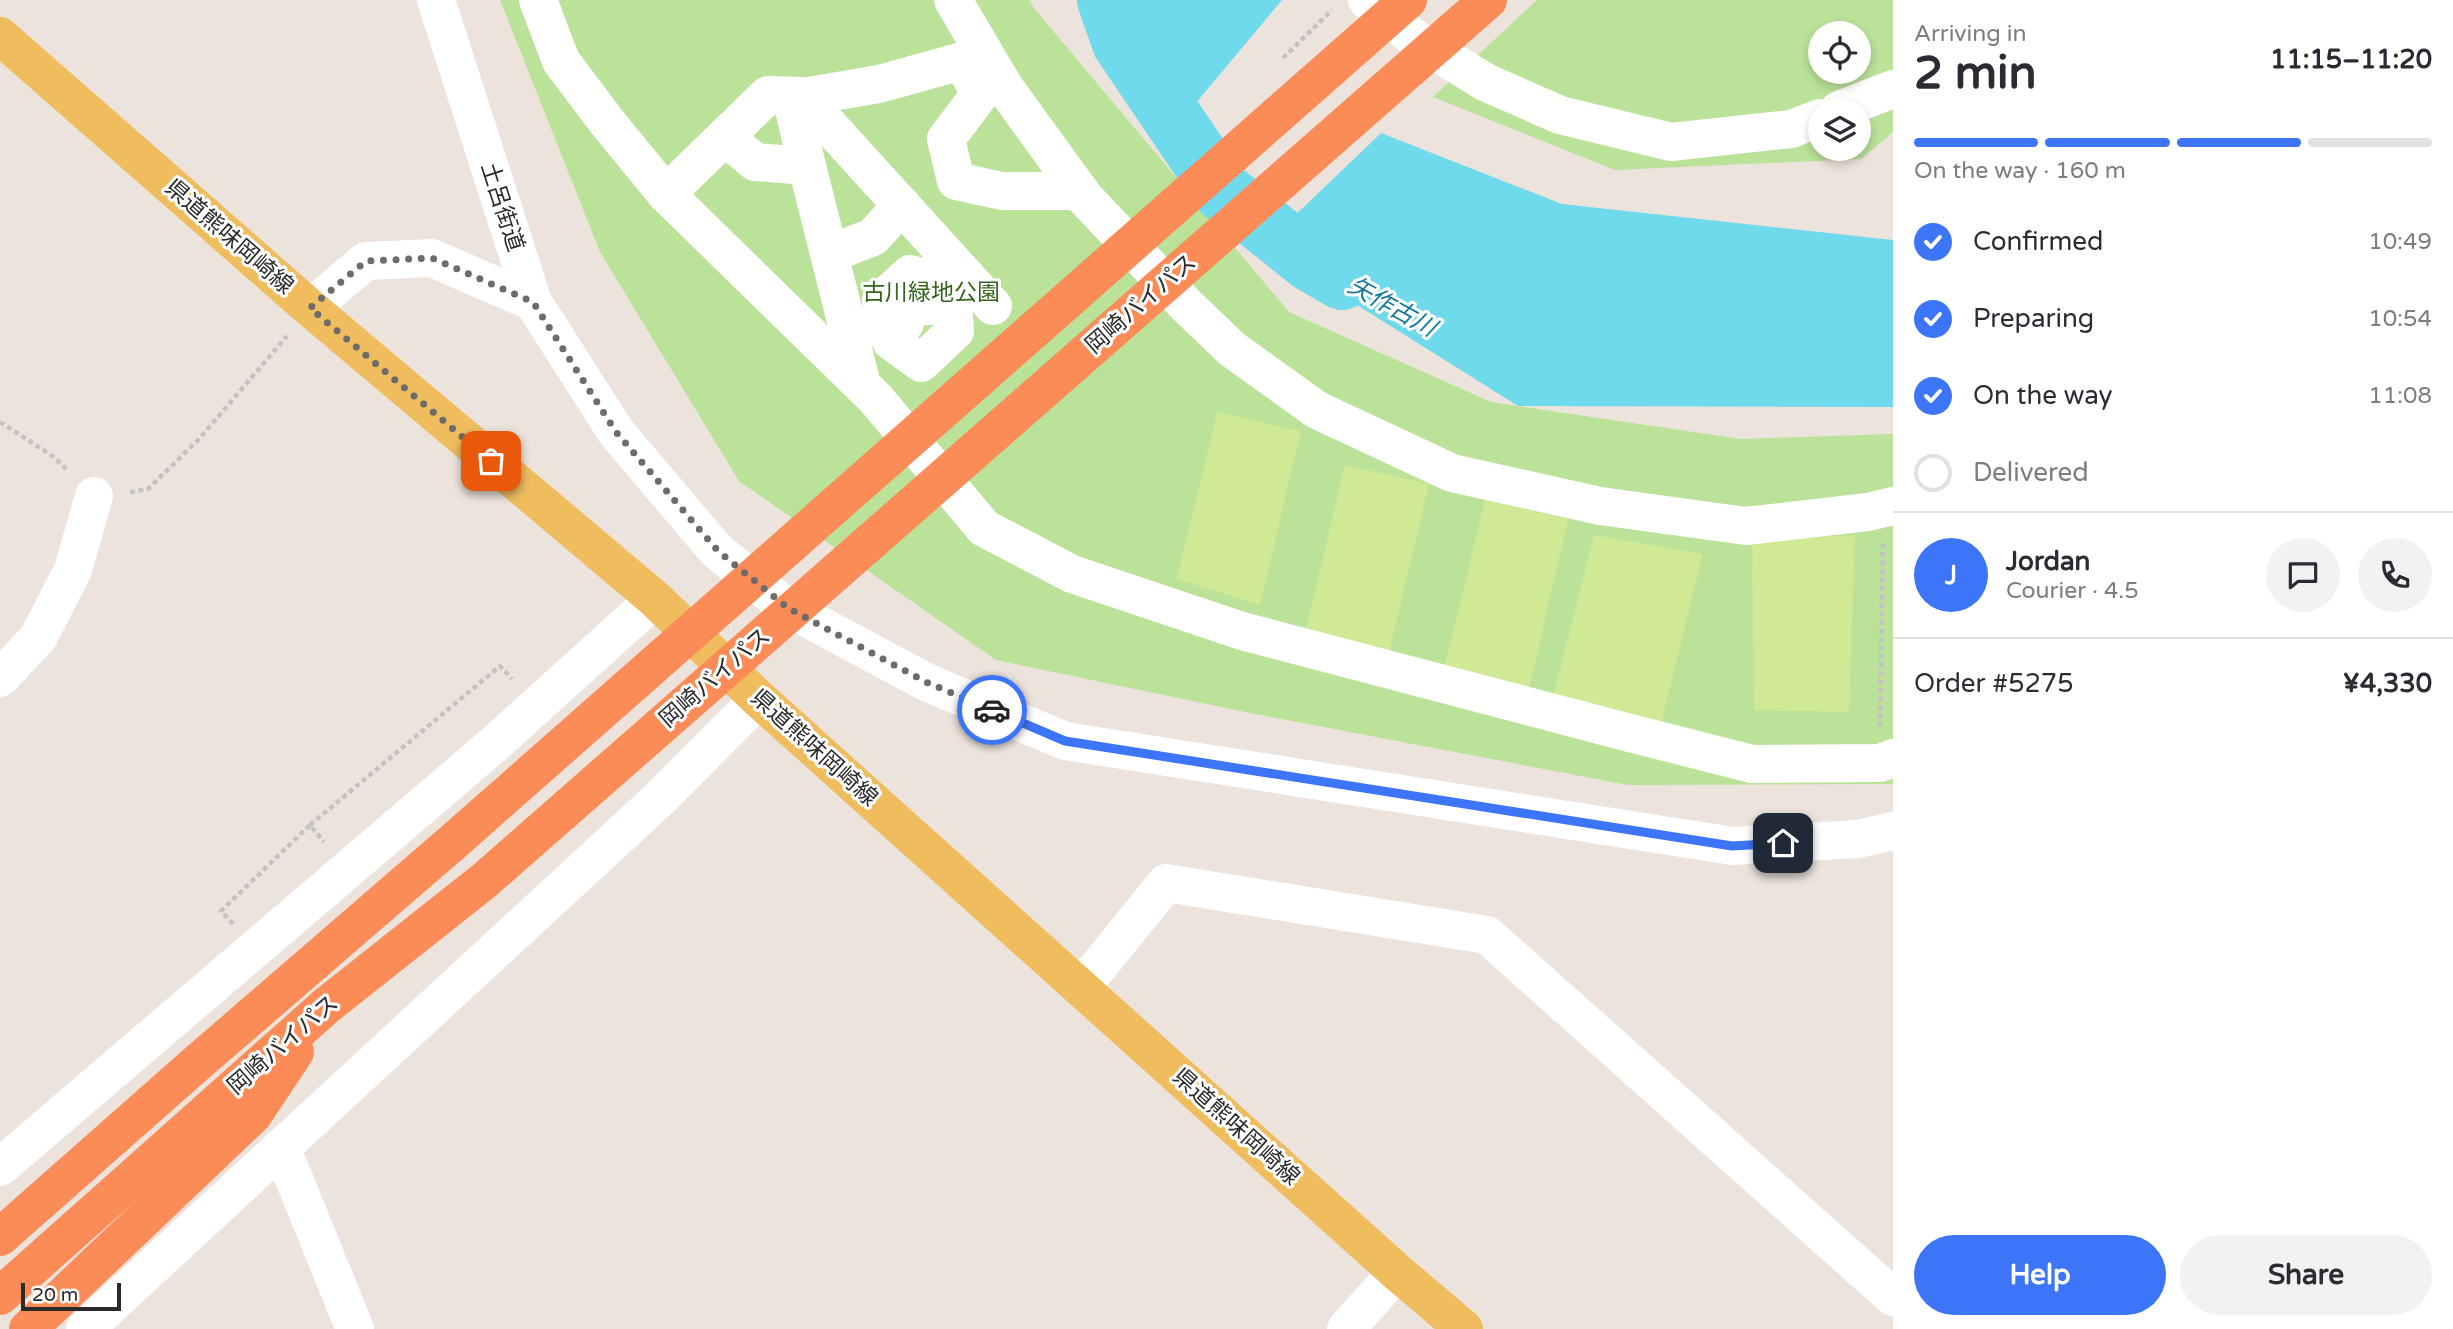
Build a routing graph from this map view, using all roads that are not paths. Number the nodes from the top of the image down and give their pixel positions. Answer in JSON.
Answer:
{"nodes":[{"id":1,"x":436,"y":0,"type":"edge"},
{"id":2,"x":538,"y":0,"type":"edge"},
{"id":3,"x":953,"y":0,"type":"edge"},
{"id":4,"x":1367,"y":0,"type":"edge"},
{"id":5,"x":1408,"y":0,"type":"edge"},
{"id":6,"x":1488,"y":0,"type":"edge"},
{"id":7,"x":0,"y":36,"type":"edge"},
{"id":8,"x":1893,"y":89,"type":"edge"},
{"id":9,"x":799,"y":96,"type":"junction"},
{"id":10,"x":1870,"y":98,"type":"edge"},
{"id":11,"x":1808,"y":123,"type":"edge"},
{"id":12,"x":725,"y":137,"type":"junction"},
{"id":13,"x":807,"y":166,"type":"junction"},
{"id":14,"x":1080,"y":191,"type":"junction"},
{"id":15,"x":666,"y":194,"type":"junction"},
{"id":16,"x":902,"y":205,"type":"junction"},
{"id":17,"x":829,"y":254,"type":"junction"},
{"id":18,"x":533,"y":302,"type":"junction"},
{"id":19,"x":993,"y":306,"type":"dead end"},
{"id":20,"x":310,"y":308,"type":"junction"},
{"id":21,"x":910,"y":311,"type":"junction"},
{"id":22,"x":862,"y":384,"type":"junction"},
{"id":23,"x":94,"y":496,"type":"road end"},
{"id":24,"x":1888,"y":507,"type":"edge"},
{"id":25,"x":655,"y":599,"type":"junction"},
{"id":26,"x":0,"y":678,"type":"edge"},
{"id":27,"x":759,"y":699,"type":"junction"},
{"id":28,"x":1886,"y":760,"type":"edge"},
{"id":29,"x":1893,"y":831,"type":"edge"},
{"id":30,"x":1081,"y":988,"type":"junction"},
{"id":31,"x":326,"y":1006,"type":"junction"},
{"id":32,"x":196,"y":1064,"type":"junction"},
{"id":33,"x":281,"y":1147,"type":"junction"},
{"id":34,"x":0,"y":1167,"type":"edge"},
{"id":35,"x":0,"y":1214,"type":"edge"},
{"id":36,"x":0,"y":1237,"type":"edge"},
{"id":37,"x":1397,"y":1272,"type":"junction"},
{"id":38,"x":0,"y":1296,"type":"edge"},
{"id":39,"x":1893,"y":1297,"type":"edge"},
{"id":40,"x":28,"y":1329,"type":"edge"},
{"id":41,"x":85,"y":1329,"type":"edge"},
{"id":42,"x":355,"y":1329,"type":"edge"},
{"id":43,"x":1346,"y":1329,"type":"edge"},
{"id":44,"x":1464,"y":1329,"type":"edge"}],
"edges":[{"from":1,"to":18,"type":"street","name":"土呂街道"},
{"from":2,"to":15,"type":"street"},
{"from":3,"to":14,"type":"street"},
{"from":4,"to":11,"type":"street"},
{"from":5,"to":32,"type":"highway","name":"岡崎バイパス"},
{"from":6,"to":31,"type":"highway","name":"岡崎バイパス"},
{"from":7,"to":20,"type":"main road","name":"県道熊味岡崎線"},
{"from":8,"to":10,"type":"street"},
{"from":9,"to":12,"type":"street"},
{"from":9,"to":13,"type":"street"},
{"from":9,"to":14,"type":"street"},
{"from":9,"to":16,"type":"street"},
{"from":12,"to":13,"type":"street"},
{"from":12,"to":15,"type":"street"},
{"from":13,"to":17,"type":"street"},
{"from":14,"to":24,"type":"street"},
{"from":15,"to":22,"type":"street"},
{"from":16,"to":17,"type":"street"},
{"from":16,"to":21,"type":"street"},
{"from":17,"to":21,"type":"street"},
{"from":18,"to":20,"type":"street"},
{"from":18,"to":29,"type":"street","name":"土呂街道"},
{"from":19,"to":21,"type":"street"},
{"from":20,"to":25,"type":"main road","name":"県道熊味岡崎線"},
{"from":21,"to":22,"type":"street"},
{"from":22,"to":28,"type":"street"},
{"from":23,"to":26,"type":"street"},
{"from":25,"to":27,"type":"main road","name":"県道熊味岡崎線"},
{"from":25,"to":34,"type":"street"},
{"from":27,"to":30,"type":"main road","name":"県道熊味岡崎線"},
{"from":27,"to":33,"type":"street"},
{"from":30,"to":37,"type":"main road","name":"県道熊味岡崎線"},
{"from":30,"to":39,"type":"street"},
{"from":31,"to":38,"type":"highway","name":"岡崎バイパス"},
{"from":31,"to":40,"type":"highway"},
{"from":32,"to":35,"type":"highway"},
{"from":32,"to":36,"type":"highway","name":"岡崎バイパス"},
{"from":33,"to":41,"type":"street"},
{"from":33,"to":42,"type":"street"},
{"from":37,"to":43,"type":"street"},
{"from":37,"to":44,"type":"main road","name":"県道熊味岡崎線"}]}
